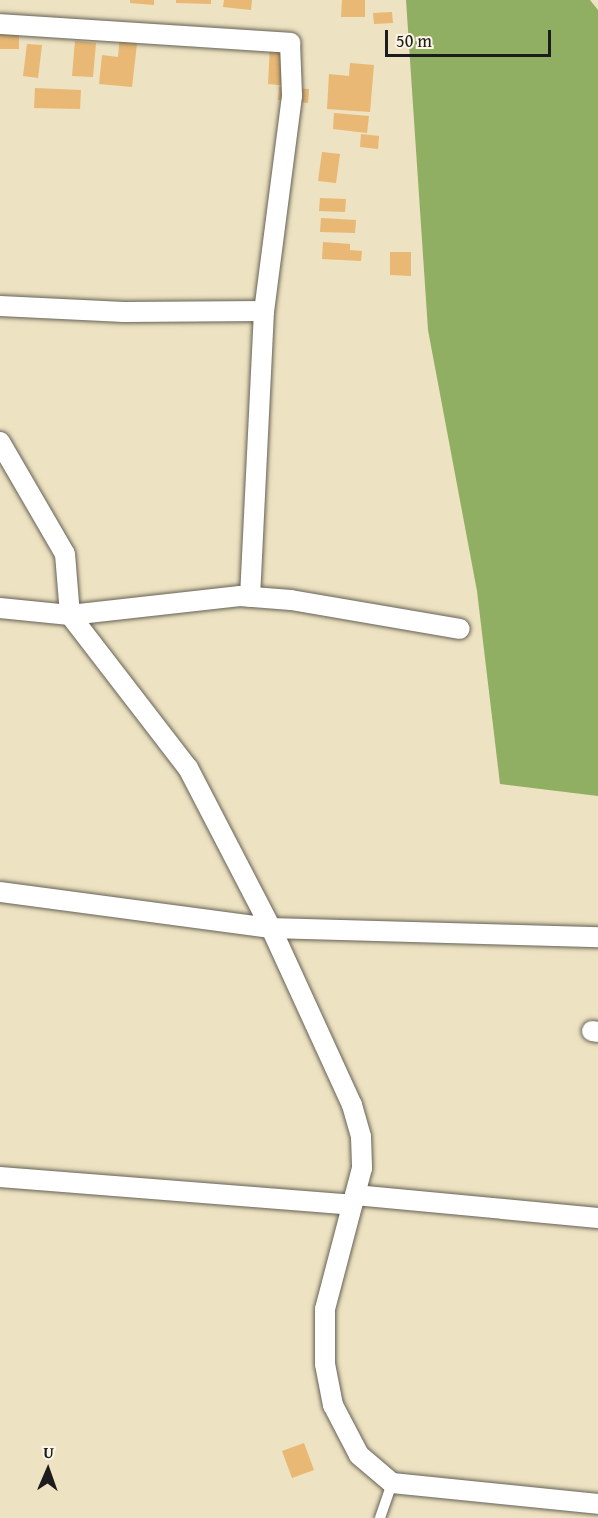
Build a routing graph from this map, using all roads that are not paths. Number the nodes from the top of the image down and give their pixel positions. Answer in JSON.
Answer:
{"nodes":[{"id":1,"x":0,"y":24,"type":"edge"},
{"id":2,"x":0,"y":306,"type":"edge"},
{"id":3,"x":264,"y":312,"type":"junction"},
{"id":4,"x":0,"y":442,"type":"edge"},
{"id":5,"x":250,"y":597,"type":"junction"},
{"id":6,"x":0,"y":608,"type":"edge"},
{"id":7,"x":70,"y":615,"type":"junction"},
{"id":8,"x":460,"y":629,"type":"dead end"},
{"id":9,"x":0,"y":892,"type":"edge"},
{"id":10,"x":271,"y":928,"type":"junction"},
{"id":11,"x":598,"y":937,"type":"edge"},
{"id":12,"x":0,"y":1177,"type":"edge"},
{"id":13,"x":353,"y":1200,"type":"junction"},
{"id":14,"x":598,"y":1218,"type":"edge"},
{"id":15,"x":392,"y":1483,"type":"junction"},
{"id":16,"x":598,"y":1504,"type":"edge"},
{"id":17,"x":380,"y":1518,"type":"edge"}],
"edges":[{"from":1,"to":3,"type":"street"},
{"from":2,"to":3,"type":"street"},
{"from":3,"to":5,"type":"street"},
{"from":4,"to":7,"type":"street"},
{"from":5,"to":7,"type":"street"},
{"from":5,"to":8,"type":"street"},
{"from":6,"to":7,"type":"street"},
{"from":7,"to":10,"type":"street"},
{"from":9,"to":10,"type":"street"},
{"from":10,"to":11,"type":"street"},
{"from":10,"to":13,"type":"street"},
{"from":12,"to":13,"type":"street"},
{"from":13,"to":14,"type":"street"},
{"from":13,"to":15,"type":"street"},
{"from":15,"to":16,"type":"street"},
{"from":15,"to":17,"type":"lane"}]}
